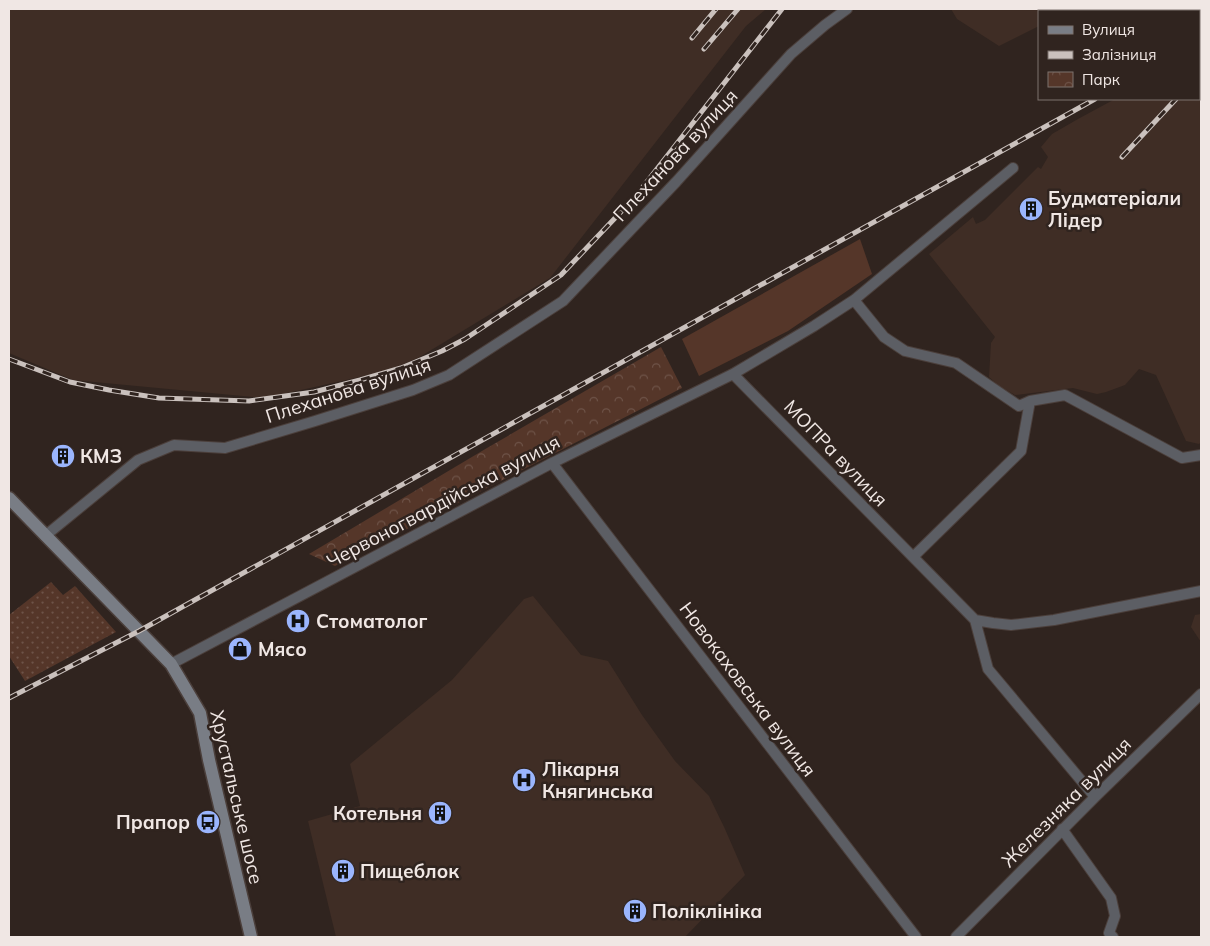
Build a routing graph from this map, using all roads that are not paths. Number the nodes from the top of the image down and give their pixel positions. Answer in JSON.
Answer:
{"nodes":[{"id":1,"x":847,"y":9,"type":"edge"},
{"id":2,"x":1013,"y":168,"type":"dead end"},
{"id":3,"x":854,"y":300,"type":"junction"},
{"id":4,"x":733,"y":374,"type":"junction"},
{"id":5,"x":1030,"y":401,"type":"junction"},
{"id":6,"x":1201,"y":455,"type":"edge"},
{"id":7,"x":552,"y":463,"type":"junction"},
{"id":8,"x":10,"y":500,"type":"edge"},
{"id":9,"x":45,"y":536,"type":"junction"},
{"id":10,"x":913,"y":557,"type":"junction"},
{"id":11,"x":1201,"y":590,"type":"edge"},
{"id":12,"x":975,"y":620,"type":"junction"},
{"id":13,"x":171,"y":664,"type":"junction"},
{"id":14,"x":1201,"y":694,"type":"edge"},
{"id":15,"x":1094,"y":797,"type":"junction"},
{"id":16,"x":1062,"y":829,"type":"junction"},
{"id":17,"x":251,"y":937,"type":"edge"},
{"id":18,"x":916,"y":937,"type":"edge"},
{"id":19,"x":956,"y":937,"type":"edge"},
{"id":20,"x":1113,"y":937,"type":"edge"}],
"edges":[{"from":1,"to":9,"type":"street","name":"Плеханова вулиця"},
{"from":2,"to":3,"type":"street","name":"Червоногвардійська вулиця"},
{"from":3,"to":4,"type":"street","name":"Червоногвардійська вулиця"},
{"from":3,"to":5,"type":"street"},
{"from":4,"to":7,"type":"street","name":"Червоногвардійська вулиця"},
{"from":4,"to":10,"type":"street","name":"МОПРа вулиця"},
{"from":5,"to":6,"type":"street"},
{"from":5,"to":10,"type":"street"},
{"from":7,"to":13,"type":"street","name":"Червоногвардійська вулиця"},
{"from":7,"to":18,"type":"street","name":"Новокаховська вулиця"},
{"from":8,"to":9,"type":"street","name":"Хрустальське шосе"},
{"from":9,"to":13,"type":"street","name":"Хрустальське шосе"},
{"from":10,"to":12,"type":"street","name":"МОПРа вулиця"},
{"from":11,"to":12,"type":"street"},
{"from":12,"to":15,"type":"street","name":"МОПРа вулиця"},
{"from":13,"to":17,"type":"street","name":"Хрустальське шосе"},
{"from":14,"to":15,"type":"street","name":"Железняка вулиця"},
{"from":15,"to":16,"type":"street","name":"Железняка вулиця"},
{"from":16,"to":19,"type":"street","name":"Железняка вулиця"},
{"from":16,"to":20,"type":"street"}]}
